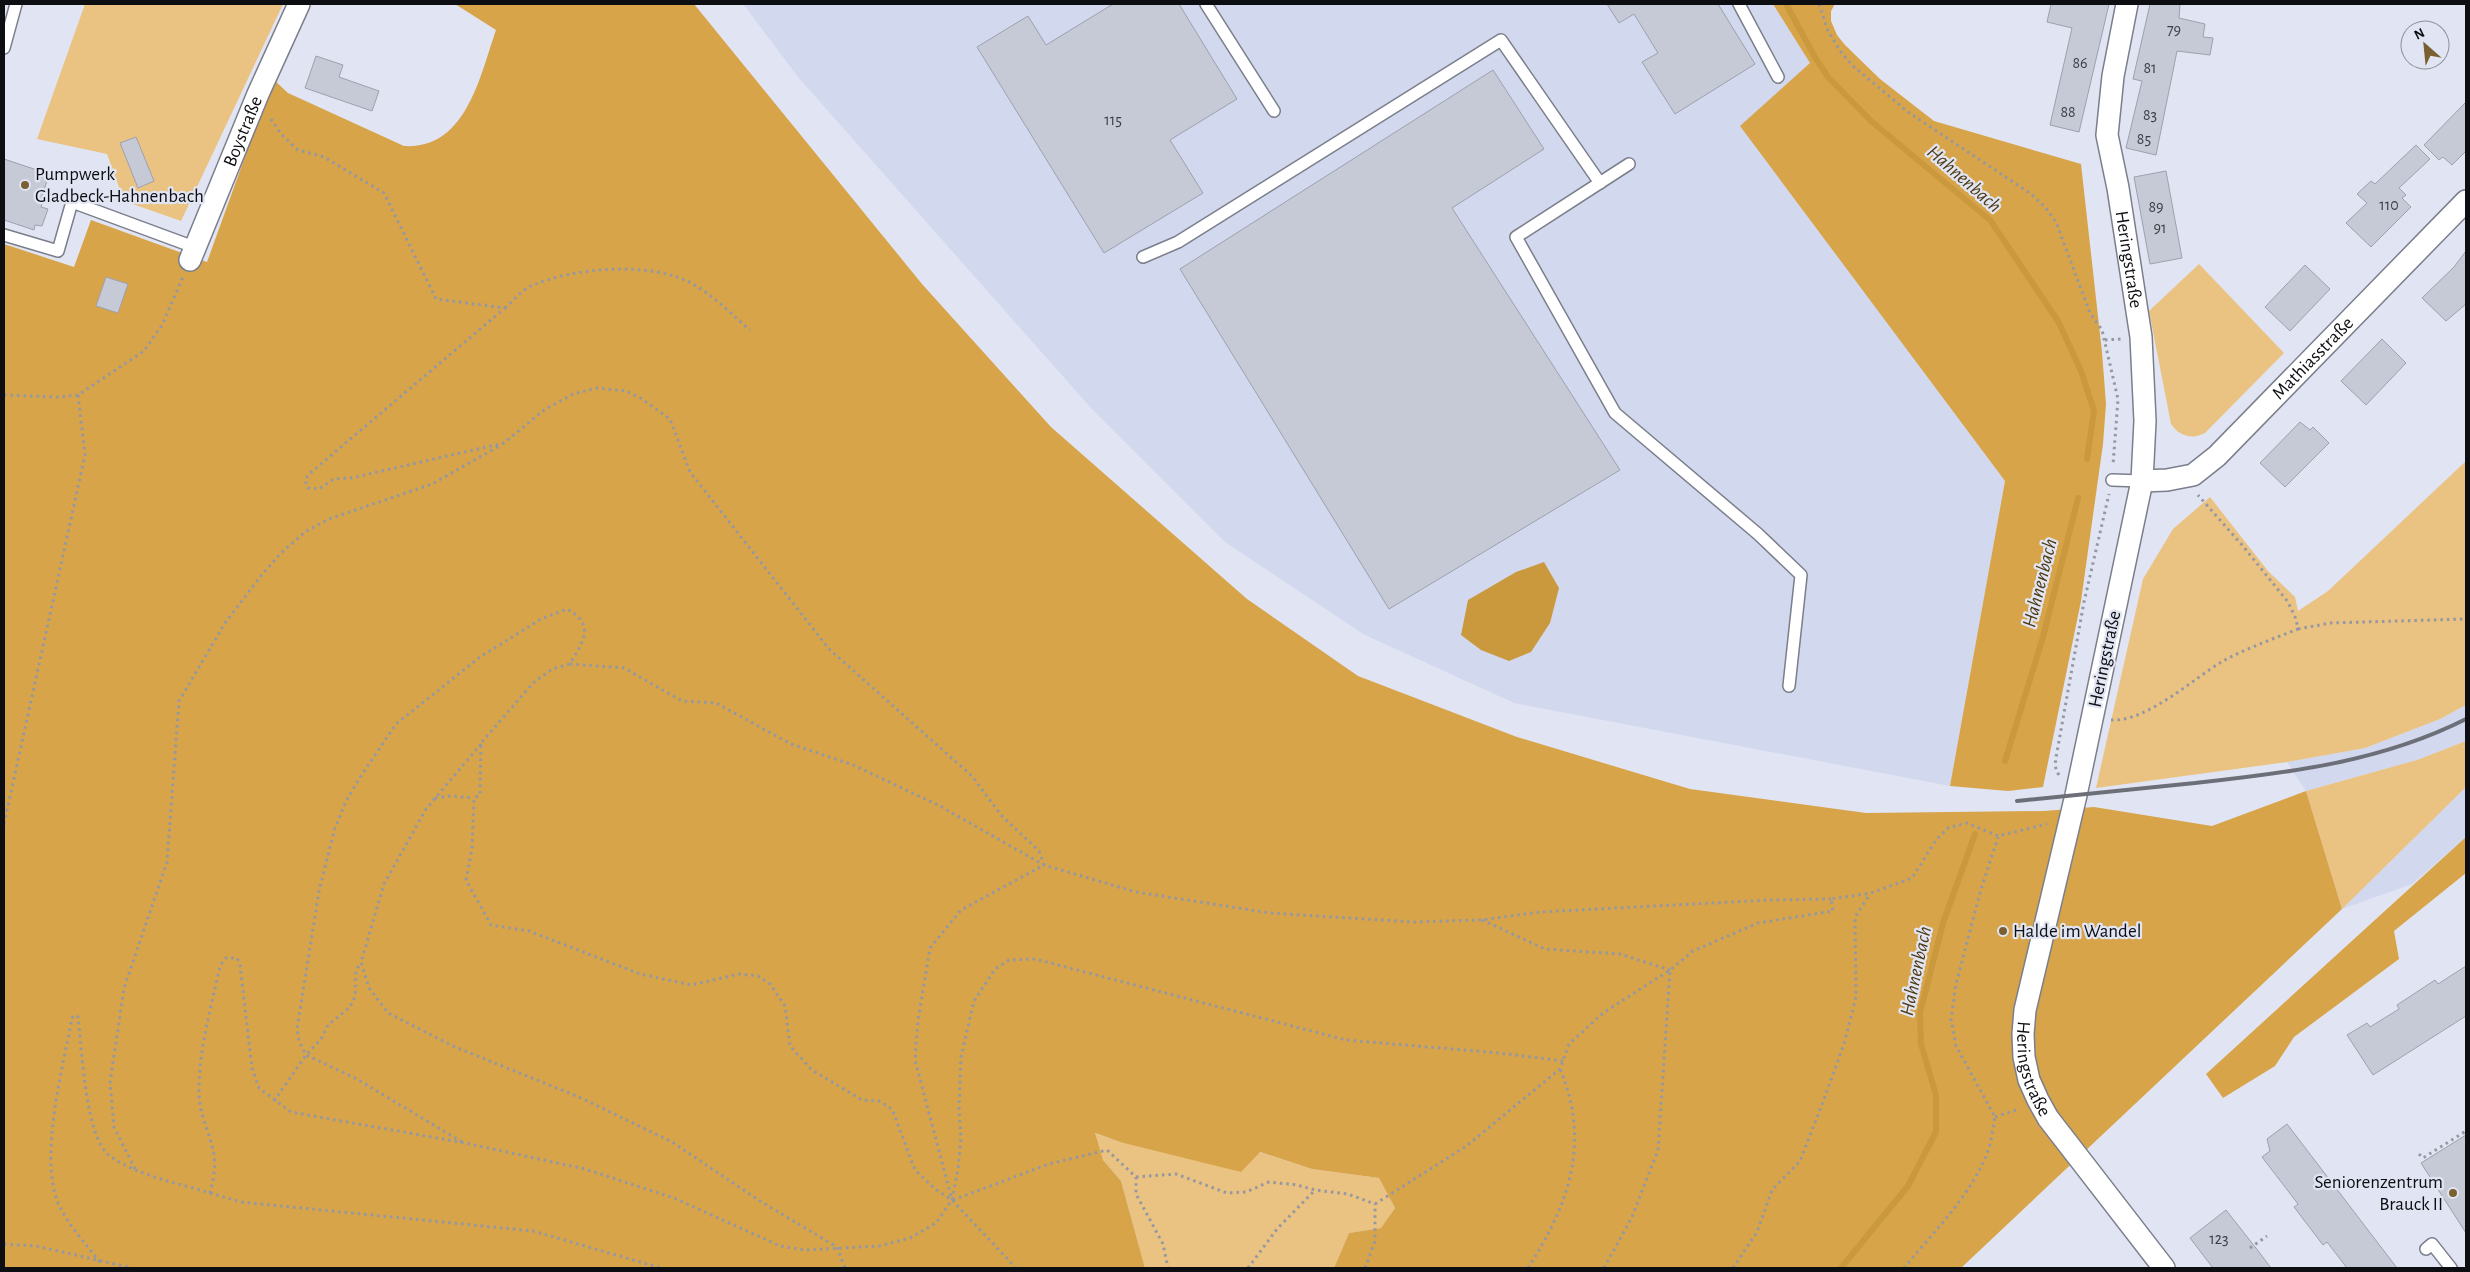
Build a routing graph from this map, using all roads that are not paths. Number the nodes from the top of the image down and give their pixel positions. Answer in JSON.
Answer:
{"nodes":[{"id":1,"x":16,"y":4,"type":"edge"},
{"id":2,"x":299,"y":4,"type":"edge"},
{"id":3,"x":1206,"y":4,"type":"edge"},
{"id":4,"x":1739,"y":4,"type":"edge"},
{"id":5,"x":2127,"y":4,"type":"edge"},
{"id":6,"x":4,"y":48,"type":"edge"},
{"id":7,"x":1778,"y":76,"type":"dead end"},
{"id":8,"x":1274,"y":111,"type":"dead end"},
{"id":9,"x":1629,"y":164,"type":"dead end"},
{"id":10,"x":1600,"y":183,"type":"junction"},
{"id":11,"x":2466,"y":201,"type":"edge"},
{"id":12,"x":4,"y":234,"type":"edge"},
{"id":13,"x":192,"y":254,"type":"joint"},
{"id":14,"x":1143,"y":257,"type":"dead end"},
{"id":15,"x":2112,"y":480,"type":"dead end"},
{"id":16,"x":2142,"y":481,"type":"junction"},
{"id":17,"x":1789,"y":686,"type":"dead end"},
{"id":18,"x":2426,"y":1249,"type":"dead end"},
{"id":19,"x":2164,"y":1268,"type":"edge"},
{"id":20,"x":2451,"y":1268,"type":"edge"}],
"edges":[{"from":1,"to":6,"type":"lane"},
{"from":2,"to":13,"type":"street","name":"Boystraße"},
{"from":3,"to":8,"type":"lane"},
{"from":4,"to":7,"type":"lane"},
{"from":5,"to":16,"type":"street","name":"Heringstraße"},
{"from":9,"to":10,"type":"lane"},
{"from":10,"to":14,"type":"lane"},
{"from":10,"to":17,"type":"lane"},
{"from":11,"to":16,"type":"street","name":"Mathiasstraße"},
{"from":12,"to":13,"type":"lane"},
{"from":15,"to":16,"type":"lane"},
{"from":16,"to":19,"type":"street","name":"Heringstraße"},
{"from":18,"to":20,"type":"lane"}]}
